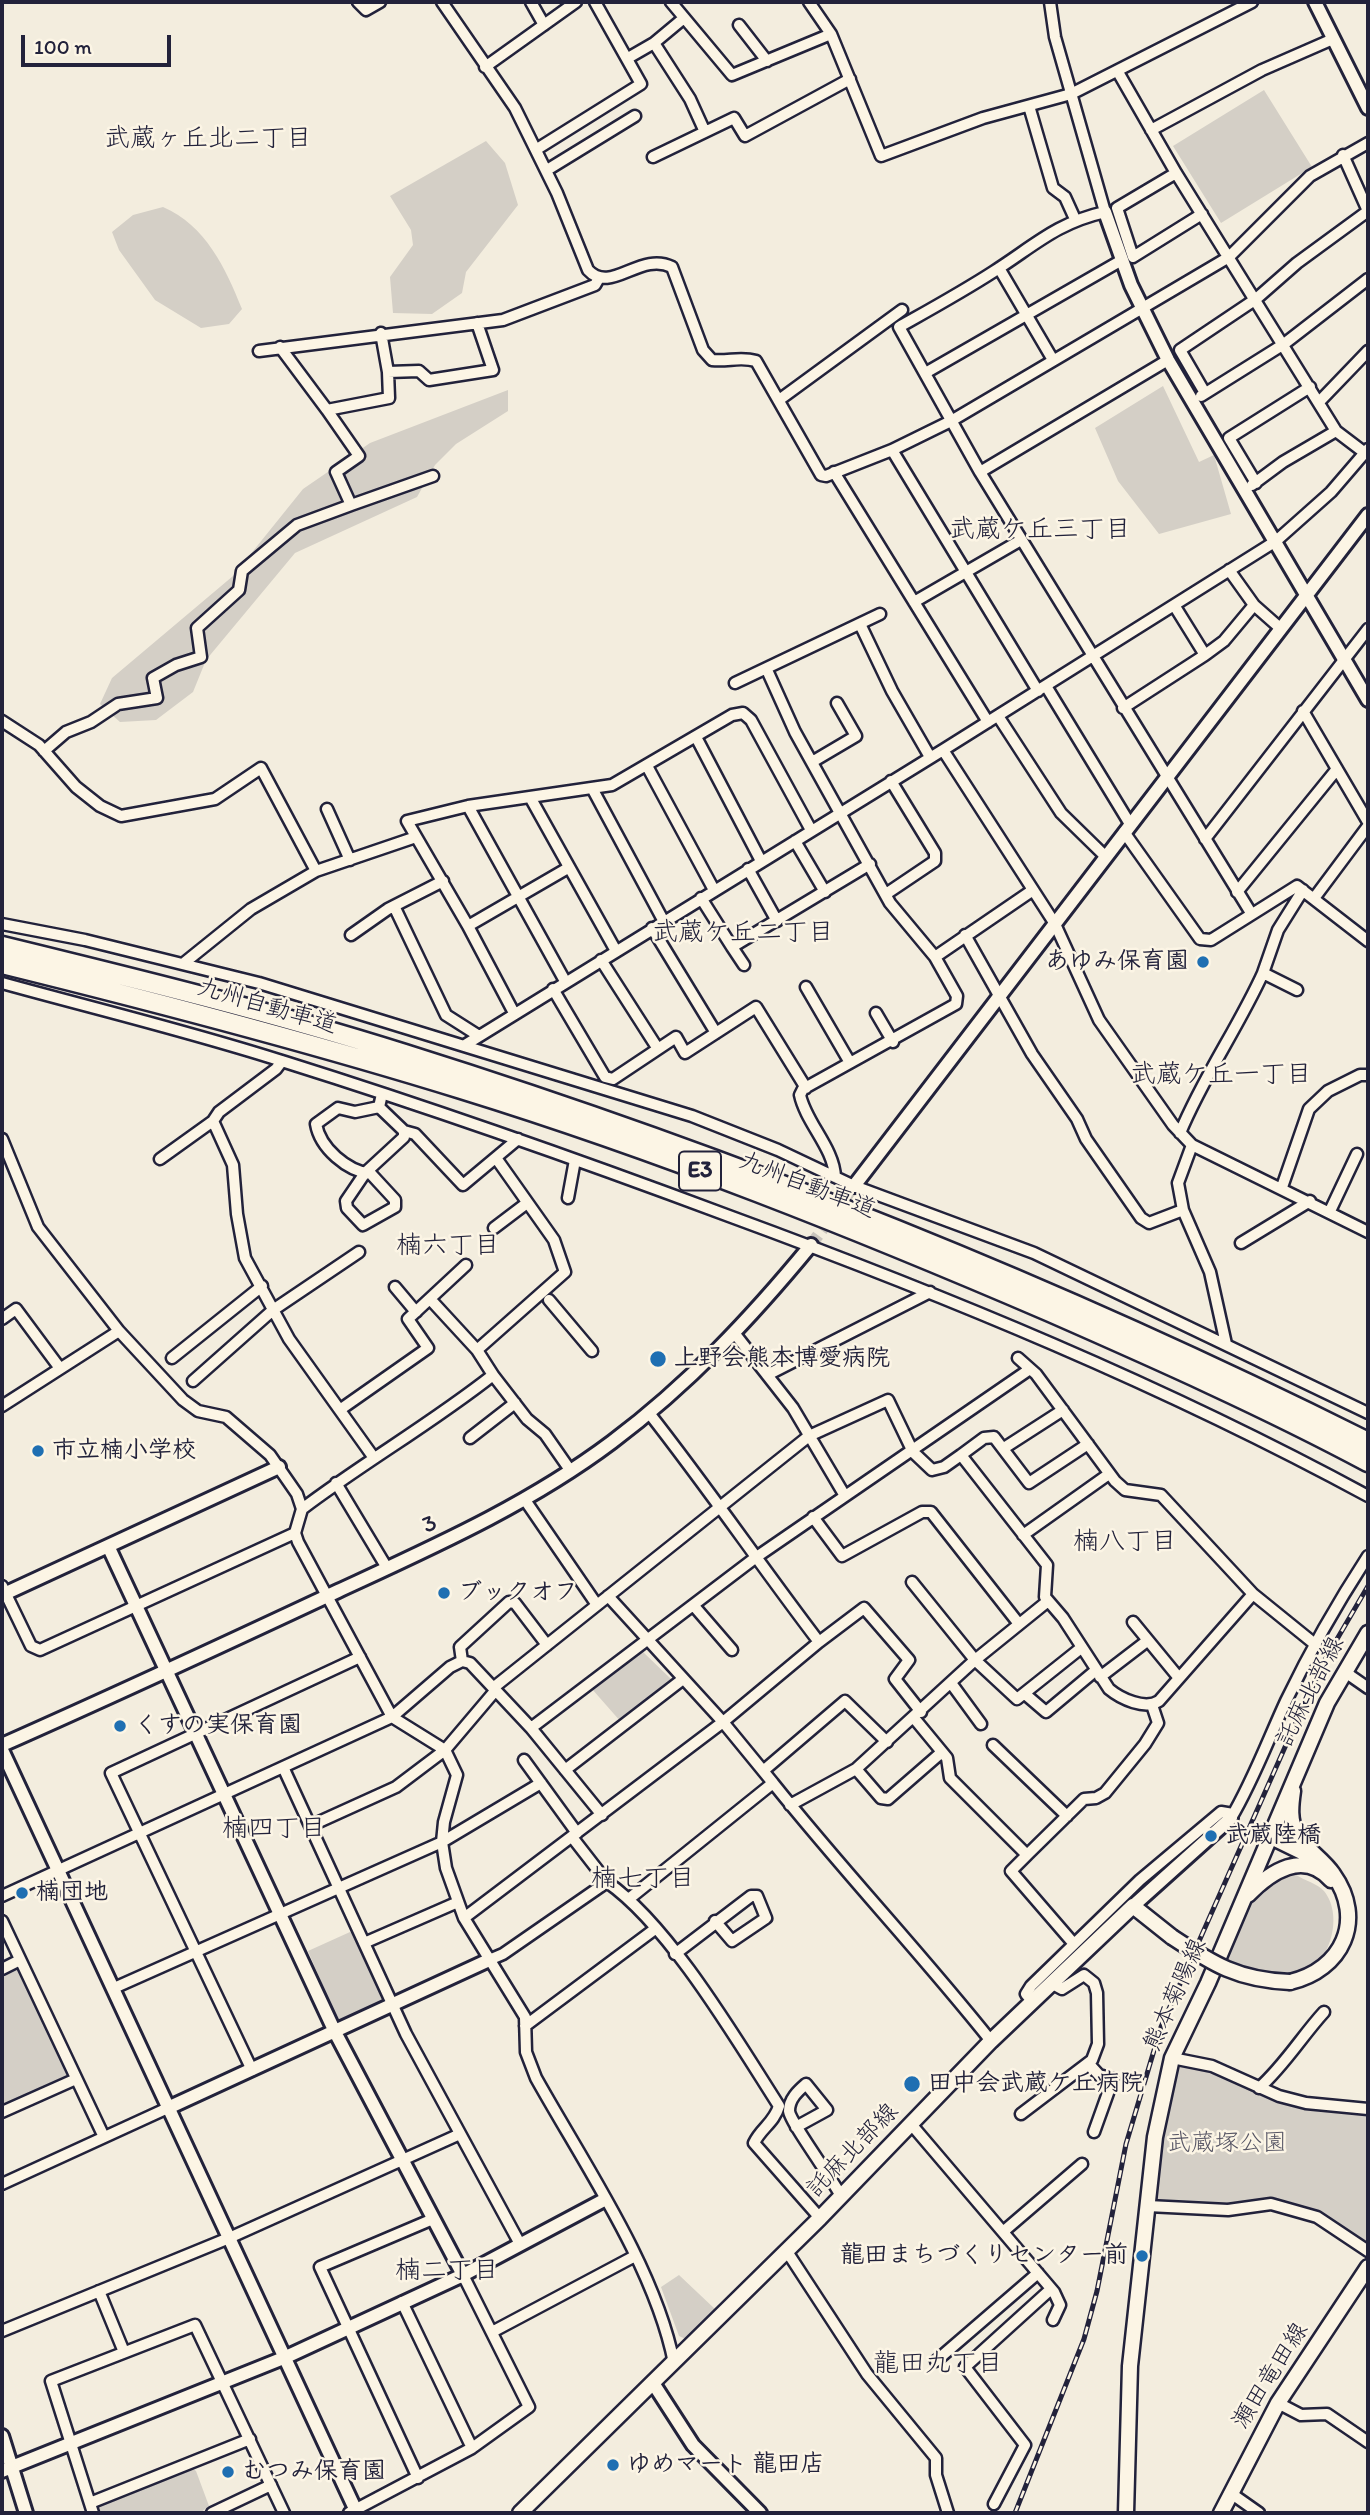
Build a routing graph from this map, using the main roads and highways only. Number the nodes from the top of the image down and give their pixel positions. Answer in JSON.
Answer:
{"nodes":[{"id":1,"x":2,"y":946,"type":"edge"},
{"id":2,"x":2,"y":964,"type":"edge"},
{"id":3,"x":1368,"y":1442,"type":"edge"},
{"id":4,"x":1368,"y":1462,"type":"edge"},
{"id":5,"x":1368,"y":1633,"type":"edge"},
{"id":6,"x":1296,"y":1773,"type":"junction"},
{"id":7,"x":1269,"y":1836,"type":"junction"},
{"id":8,"x":1334,"y":1875,"type":"junction"},
{"id":9,"x":1346,"y":1902,"type":"junction"},
{"id":10,"x":1240,"y":1904,"type":"junction"},
{"id":11,"x":1368,"y":2269,"type":"edge"},
{"id":12,"x":520,"y":2513,"type":"edge"},
{"id":13,"x":1126,"y":2513,"type":"edge"},
{"id":14,"x":1221,"y":2513,"type":"edge"}],
"edges":[{"from":1,"to":3,"type":"highway","name":"九州自動車道","number":"E3"},
{"from":2,"to":4,"type":"highway","name":"九州自動車道","number":"E3"},
{"from":5,"to":6,"type":"main road","name":"託麻北部線"},
{"from":6,"to":7,"type":"main road","name":"託麻北部線"},
{"from":6,"to":8,"type":"main road","name":"託麻北部線"},
{"from":7,"to":8,"type":"main road","name":"託麻北部線"},
{"from":7,"to":10,"type":"main road","name":"熊本菊陽線"},
{"from":8,"to":9,"type":"main road","name":"託麻北部線"},
{"from":9,"to":10,"type":"main road"},
{"from":9,"to":12,"type":"main road","name":"託麻北部線","bridge":true},
{"from":10,"to":13,"type":"main road","name":"熊本菊陽線"},
{"from":11,"to":14,"type":"main road","name":"瀬田竜田線"}]}
